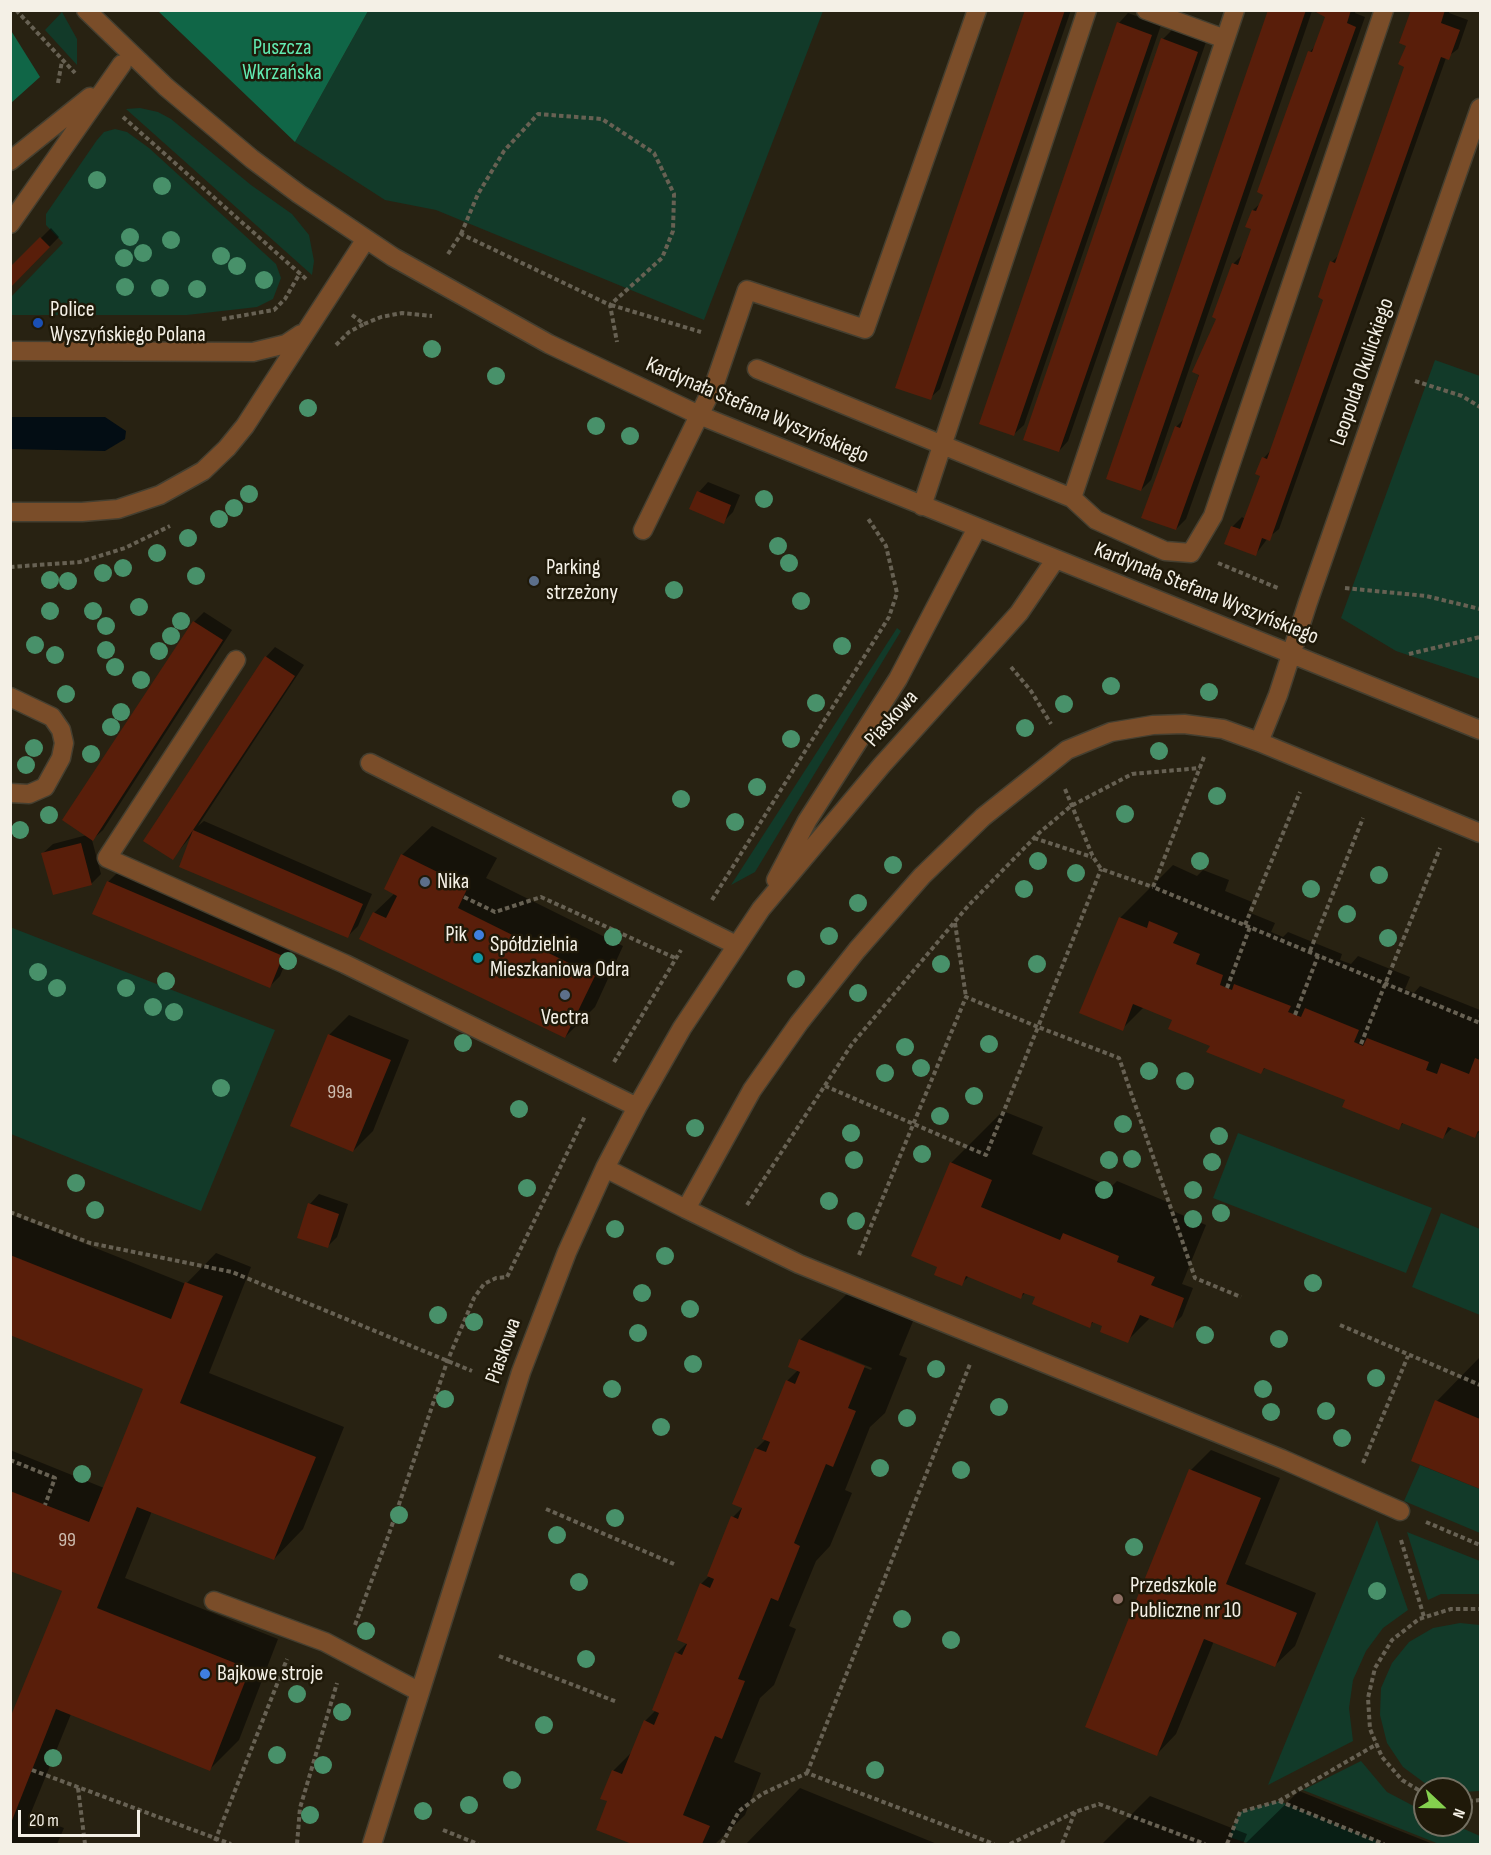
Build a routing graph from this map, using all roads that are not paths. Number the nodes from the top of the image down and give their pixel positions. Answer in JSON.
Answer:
{"nodes":[{"id":1,"x":86,"y":10,"type":"edge"},
{"id":2,"x":977,"y":10,"type":"edge"},
{"id":3,"x":1087,"y":10,"type":"edge"},
{"id":4,"x":1146,"y":10,"type":"edge"},
{"id":5,"x":1235,"y":10,"type":"edge"},
{"id":6,"x":1384,"y":10,"type":"edge"},
{"id":7,"x":1225,"y":39,"type":"junction"},
{"id":8,"x":127,"y":59,"type":"junction"},
{"id":9,"x":1480,"y":108,"type":"edge"},
{"id":10,"x":10,"y":161,"type":"edge"},
{"id":11,"x":10,"y":224,"type":"edge"},
{"id":12,"x":366,"y":239,"type":"junction"},
{"id":13,"x":311,"y":324,"type":"junction"},
{"id":14,"x":10,"y":351,"type":"edge"},
{"id":15,"x":757,"y":369,"type":"dead end"},
{"id":16,"x":699,"y":415,"type":"junction"},
{"id":17,"x":941,"y":447,"type":"junction"},
{"id":18,"x":1072,"y":498,"type":"junction"},
{"id":19,"x":922,"y":506,"type":"junction"},
{"id":20,"x":10,"y":512,"type":"edge"},
{"id":21,"x":977,"y":528,"type":"junction"},
{"id":22,"x":643,"y":530,"type":"dead end"},
{"id":23,"x":1055,"y":560,"type":"junction"},
{"id":24,"x":1291,"y":653,"type":"junction"},
{"id":25,"x":236,"y":660,"type":"dead end"},
{"id":26,"x":10,"y":697,"type":"edge"},
{"id":27,"x":1480,"y":730,"type":"edge"},
{"id":28,"x":1259,"y":742,"type":"junction"},
{"id":29,"x":370,"y":763,"type":"dead end"},
{"id":30,"x":10,"y":793,"type":"edge"},
{"id":31,"x":1480,"y":832,"type":"edge"},
{"id":32,"x":761,"y":909,"type":"junction"},
{"id":33,"x":736,"y":945,"type":"junction"},
{"id":34,"x":637,"y":1107,"type":"junction"},
{"id":35,"x":604,"y":1168,"type":"junction"},
{"id":36,"x":686,"y":1209,"type":"junction"},
{"id":37,"x":1400,"y":1511,"type":"road end"},
{"id":38,"x":214,"y":1601,"type":"dead end"},
{"id":39,"x":420,"y":1692,"type":"junction"},
{"id":40,"x":372,"y":1845,"type":"edge"}],
"edges":[{"from":1,"to":8,"type":"street","name":"Kardynała Stefana Wyszyńskiego"},
{"from":2,"to":16,"type":"street"},
{"from":3,"to":17,"type":"street"},
{"from":4,"to":7,"type":"street"},
{"from":5,"to":7,"type":"street"},
{"from":6,"to":18,"type":"street"},
{"from":7,"to":18,"type":"street"},
{"from":8,"to":10,"type":"street"},
{"from":8,"to":11,"type":"street"},
{"from":8,"to":12,"type":"street","name":"Kardynała Stefana Wyszyńskiego"},
{"from":9,"to":24,"type":"street","name":"Leopolda Okulickiego"},
{"from":12,"to":13,"type":"street"},
{"from":12,"to":16,"type":"street","name":"Kardynała Stefana Wyszyńskiego"},
{"from":13,"to":14,"type":"street"},
{"from":13,"to":20,"type":"street"},
{"from":15,"to":17,"type":"street"},
{"from":16,"to":19,"type":"street","name":"Kardynała Stefana Wyszyńskiego"},
{"from":16,"to":22,"type":"street"},
{"from":17,"to":18,"type":"street"},
{"from":17,"to":19,"type":"street"},
{"from":19,"to":21,"type":"street","name":"Kardynała Stefana Wyszyńskiego"},
{"from":21,"to":23,"type":"street","name":"Kardynała Stefana Wyszyńskiego"},
{"from":21,"to":32,"type":"street","name":"Piaskowa"},
{"from":23,"to":24,"type":"street","name":"Kardynała Stefana Wyszyńskiego"},
{"from":23,"to":32,"type":"street","name":"Piaskowa"},
{"from":24,"to":27,"type":"street","name":"Kardynała Stefana Wyszyńskiego"},
{"from":24,"to":28,"type":"street","name":"Leopolda Okulickiego"},
{"from":25,"to":34,"type":"street"},
{"from":26,"to":30,"type":"street"},
{"from":28,"to":31,"type":"street"},
{"from":28,"to":36,"type":"street"},
{"from":29,"to":33,"type":"street"},
{"from":32,"to":33,"type":"street","name":"Piaskowa"},
{"from":33,"to":34,"type":"street","name":"Piaskowa"},
{"from":34,"to":35,"type":"street","name":"Piaskowa"},
{"from":35,"to":36,"type":"street"},
{"from":35,"to":39,"type":"street","name":"Piaskowa"},
{"from":36,"to":37,"type":"street"},
{"from":38,"to":39,"type":"street"},
{"from":39,"to":40,"type":"street","name":"Piaskowa"}]}
